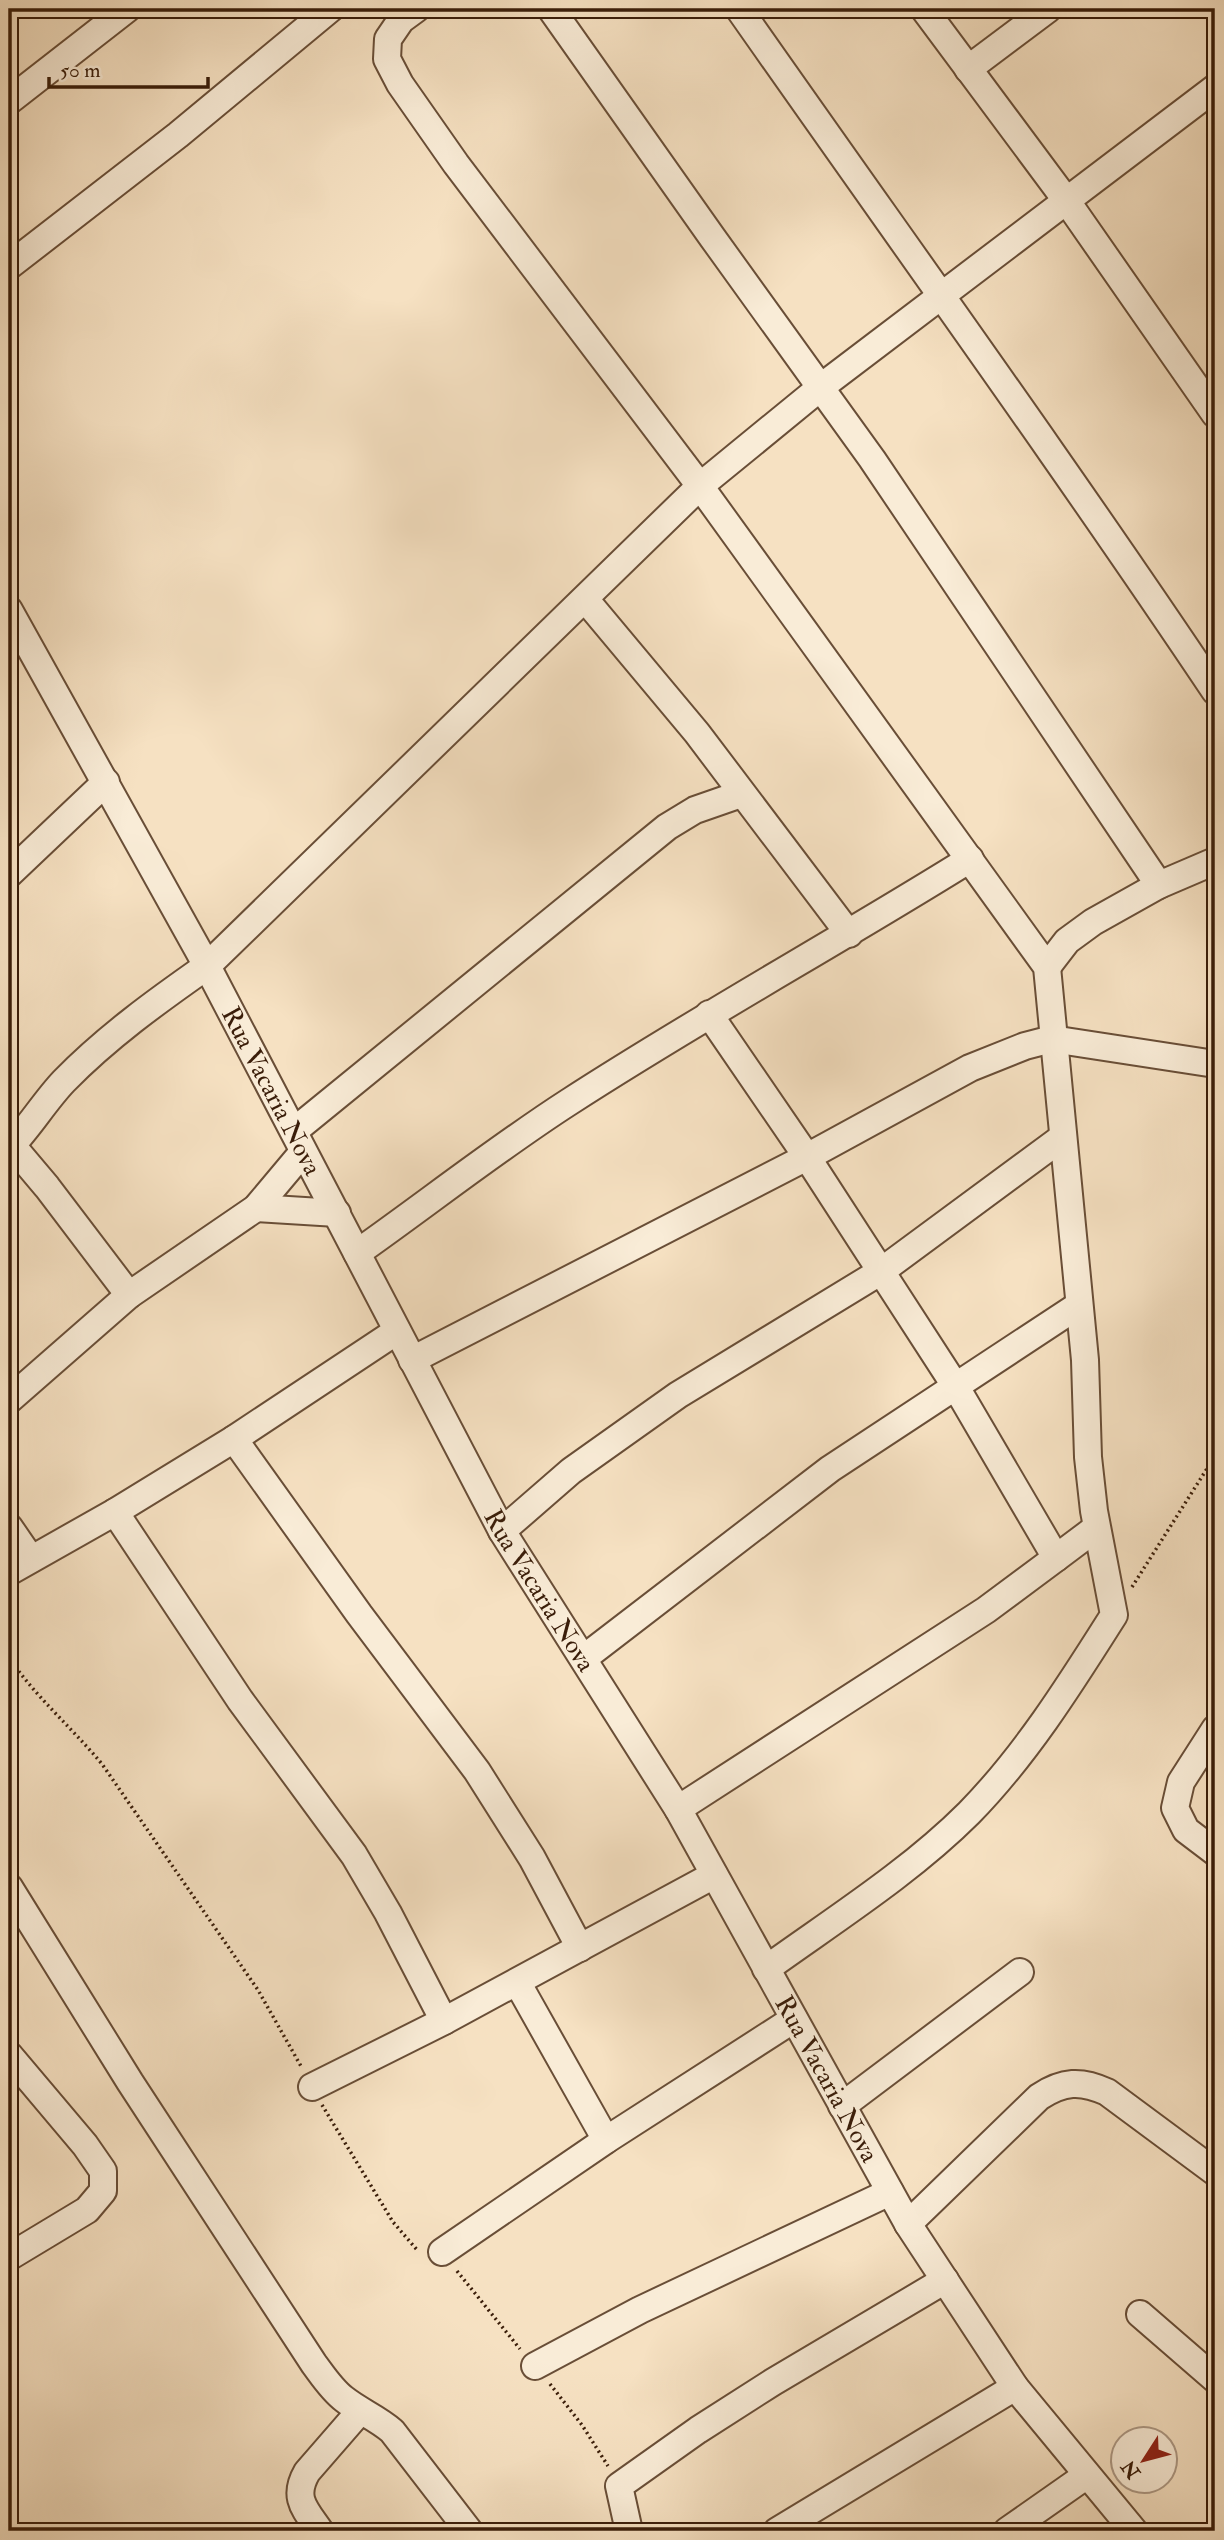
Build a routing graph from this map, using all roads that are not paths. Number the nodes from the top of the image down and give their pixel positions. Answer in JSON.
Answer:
{"nodes":[{"id":1,"x":127,"y":9,"type":"edge"},
{"id":2,"x":330,"y":9,"type":"edge"},
{"id":3,"x":416,"y":9,"type":"edge"},
{"id":4,"x":551,"y":9,"type":"edge"},
{"id":5,"x":739,"y":9,"type":"edge"},
{"id":6,"x":924,"y":9,"type":"edge"},
{"id":7,"x":1048,"y":9,"type":"edge"},
{"id":8,"x":968,"y":69,"type":"junction"},
{"id":9,"x":1215,"y":88,"type":"edge"},
{"id":10,"x":9,"y":101,"type":"edge"},
{"id":11,"x":1066,"y":201,"type":"junction"},
{"id":12,"x":9,"y":266,"type":"edge"},
{"id":13,"x":942,"y":295,"type":"junction"},
{"id":14,"x":821,"y":387,"type":"junction"},
{"id":15,"x":1215,"y":414,"type":"edge"},
{"id":16,"x":700,"y":486,"type":"junction"},
{"id":17,"x":585,"y":599,"type":"junction"},
{"id":18,"x":9,"y":610,"type":"edge"},
{"id":19,"x":16,"y":642,"type":"edge"},
{"id":20,"x":1215,"y":691,"type":"edge"},
{"id":21,"x":106,"y":782,"type":"junction"},
{"id":22,"x":741,"y":794,"type":"junction"},
{"id":23,"x":970,"y":859,"type":"junction"},
{"id":24,"x":1215,"y":860,"type":"edge"},
{"id":25,"x":9,"y":874,"type":"edge"},
{"id":26,"x":1159,"y":885,"type":"junction"},
{"id":27,"x":849,"y":934,"type":"junction"},
{"id":28,"x":207,"y":966,"type":"junction"},
{"id":29,"x":1046,"y":967,"type":"junction"},
{"id":30,"x":709,"y":1014,"type":"junction"},
{"id":31,"x":1052,"y":1039,"type":"junction"},
{"id":32,"x":1215,"y":1064,"type":"edge"},
{"id":33,"x":1063,"y":1137,"type":"junction"},
{"id":34,"x":299,"y":1142,"type":"junction"},
{"id":35,"x":10,"y":1145,"type":"edge"},
{"id":36,"x":807,"y":1157,"type":"junction"},
{"id":37,"x":256,"y":1208,"type":"junction"},
{"id":38,"x":337,"y":1213,"type":"junction"},
{"id":39,"x":357,"y":1253,"type":"junction"},
{"id":40,"x":880,"y":1272,"type":"junction"},
{"id":41,"x":129,"y":1295,"type":"junction"},
{"id":42,"x":1079,"y":1305,"type":"junction"},
{"id":43,"x":397,"y":1331,"type":"junction"},
{"id":44,"x":412,"y":1360,"type":"junction"},
{"id":45,"x":956,"y":1387,"type":"junction"},
{"id":46,"x":9,"y":1400,"type":"edge"},
{"id":47,"x":233,"y":1439,"type":"junction"},
{"id":48,"x":115,"y":1512,"type":"junction"},
{"id":49,"x":9,"y":1527,"type":"edge"},
{"id":50,"x":1096,"y":1528,"type":"junction"},
{"id":51,"x":502,"y":1531,"type":"junction"},
{"id":52,"x":1056,"y":1558,"type":"junction"},
{"id":53,"x":32,"y":1559,"type":"junction"},
{"id":54,"x":9,"y":1572,"type":"edge"},
{"id":55,"x":584,"y":1658,"type":"junction"},
{"id":56,"x":1215,"y":1729,"type":"edge"},
{"id":57,"x":678,"y":1809,"type":"junction"},
{"id":58,"x":1215,"y":1853,"type":"edge"},
{"id":59,"x":714,"y":1875,"type":"junction"},
{"id":60,"x":9,"y":1887,"type":"edge"},
{"id":61,"x":580,"y":1948,"type":"junction"},
{"id":62,"x":766,"y":1969,"type":"junction"},
{"id":63,"x":1020,"y":1972,"type":"dead end"},
{"id":64,"x":517,"y":1982,"type":"junction"},
{"id":65,"x":794,"y":2020,"type":"junction"},
{"id":66,"x":444,"y":2021,"type":"junction"},
{"id":67,"x":9,"y":2055,"type":"edge"},
{"id":68,"x":312,"y":2087,"type":"road end"},
{"id":69,"x":842,"y":2106,"type":"junction"},
{"id":70,"x":606,"y":2140,"type":"junction"},
{"id":71,"x":1215,"y":2172,"type":"edge"},
{"id":72,"x":890,"y":2192,"type":"junction"},
{"id":73,"x":908,"y":2224,"type":"junction"},
{"id":74,"x":442,"y":2252,"type":"road end"},
{"id":75,"x":9,"y":2257,"type":"edge"},
{"id":76,"x":945,"y":2280,"type":"junction"},
{"id":77,"x":1140,"y":2314,"type":"dead end"},
{"id":78,"x":535,"y":2366,"type":"dead end"},
{"id":79,"x":1215,"y":2379,"type":"edge"},
{"id":80,"x":1015,"y":2386,"type":"junction"},
{"id":81,"x":360,"y":2411,"type":"junction"},
{"id":82,"x":1087,"y":2475,"type":"junction"},
{"id":83,"x":320,"y":2531,"type":"edge"},
{"id":84,"x":469,"y":2531,"type":"edge"},
{"id":85,"x":629,"y":2531,"type":"edge"},
{"id":86,"x":777,"y":2531,"type":"edge"},
{"id":87,"x":1007,"y":2531,"type":"edge"},
{"id":88,"x":1134,"y":2531,"type":"edge"}],
"edges":[{"from":1,"to":10,"type":"street"},
{"from":2,"to":12,"type":"street"},
{"from":3,"to":16,"type":"street"},
{"from":4,"to":14,"type":"street"},
{"from":5,"to":13,"type":"street"},
{"from":6,"to":8,"type":"street"},
{"from":7,"to":8,"type":"street"},
{"from":8,"to":11,"type":"street"},
{"from":9,"to":11,"type":"street"},
{"from":11,"to":13,"type":"street"},
{"from":11,"to":15,"type":"street"},
{"from":13,"to":14,"type":"street"},
{"from":13,"to":20,"type":"street"},
{"from":14,"to":16,"type":"street"},
{"from":14,"to":26,"type":"street"},
{"from":16,"to":17,"type":"street"},
{"from":16,"to":23,"type":"street"},
{"from":17,"to":22,"type":"street"},
{"from":17,"to":28,"type":"street"},
{"from":18,"to":19,"type":"street","name":"Rua Vacaria Nova"},
{"from":19,"to":21,"type":"street","name":"Rua Vacaria Nova"},
{"from":21,"to":25,"type":"street"},
{"from":21,"to":28,"type":"street","name":"Rua Vacaria Nova"},
{"from":22,"to":27,"type":"street"},
{"from":22,"to":34,"type":"street"},
{"from":23,"to":27,"type":"street"},
{"from":23,"to":29,"type":"street"},
{"from":24,"to":26,"type":"street"},
{"from":26,"to":29,"type":"street"},
{"from":27,"to":30,"type":"street"},
{"from":28,"to":34,"type":"street","name":"Rua Vacaria Nova"},
{"from":28,"to":35,"type":"street"},
{"from":29,"to":31,"type":"street"},
{"from":30,"to":36,"type":"street"},
{"from":30,"to":39,"type":"street"},
{"from":31,"to":32,"type":"street"},
{"from":31,"to":33,"type":"street"},
{"from":31,"to":36,"type":"street"},
{"from":33,"to":40,"type":"street"},
{"from":33,"to":42,"type":"street"},
{"from":34,"to":37,"type":"street"},
{"from":34,"to":38,"type":"street","name":"Rua Vacaria Nova"},
{"from":35,"to":41,"type":"street"},
{"from":36,"to":40,"type":"street"},
{"from":36,"to":44,"type":"street"},
{"from":37,"to":38,"type":"street"},
{"from":37,"to":41,"type":"street"},
{"from":38,"to":39,"type":"street","name":"Rua Vacaria Nova"},
{"from":39,"to":43,"type":"street","name":"Rua Vacaria Nova"},
{"from":40,"to":45,"type":"street"},
{"from":40,"to":51,"type":"street"},
{"from":41,"to":46,"type":"street"},
{"from":42,"to":45,"type":"street"},
{"from":42,"to":50,"type":"street"},
{"from":43,"to":44,"type":"street","name":"Rua Vacaria Nova"},
{"from":43,"to":47,"type":"street"},
{"from":44,"to":51,"type":"street","name":"Rua Vacaria Nova"},
{"from":45,"to":52,"type":"street"},
{"from":45,"to":55,"type":"street"},
{"from":47,"to":48,"type":"street"},
{"from":47,"to":61,"type":"street"},
{"from":48,"to":53,"type":"street"},
{"from":48,"to":66,"type":"street"},
{"from":49,"to":53,"type":"street"},
{"from":50,"to":52,"type":"street"},
{"from":50,"to":62,"type":"street"},
{"from":51,"to":55,"type":"street","name":"Rua Vacaria Nova"},
{"from":52,"to":57,"type":"street"},
{"from":53,"to":54,"type":"street"},
{"from":55,"to":57,"type":"street","name":"Rua Vacaria Nova"},
{"from":56,"to":58,"type":"street"},
{"from":57,"to":59,"type":"street","name":"Rua Vacaria Nova"},
{"from":59,"to":61,"type":"street"},
{"from":59,"to":62,"type":"street","name":"Rua Vacaria Nova"},
{"from":60,"to":81,"type":"street"},
{"from":61,"to":64,"type":"street"},
{"from":62,"to":65,"type":"street","name":"Rua Vacaria Nova"},
{"from":63,"to":69,"type":"street"},
{"from":64,"to":66,"type":"street"},
{"from":64,"to":70,"type":"street"},
{"from":65,"to":69,"type":"street","name":"Rua Vacaria Nova"},
{"from":65,"to":70,"type":"street"},
{"from":66,"to":68,"type":"street"},
{"from":67,"to":75,"type":"street"},
{"from":69,"to":72,"type":"street","name":"Rua Vacaria Nova"},
{"from":70,"to":74,"type":"street"},
{"from":71,"to":73,"type":"street"},
{"from":72,"to":73,"type":"street","name":"Rua Vacaria Nova"},
{"from":72,"to":78,"type":"street"},
{"from":73,"to":76,"type":"street","name":"Rua Vacaria Nova"},
{"from":76,"to":80,"type":"street","name":"Rua Vacaria Nova"},
{"from":76,"to":85,"type":"street"},
{"from":77,"to":79,"type":"street"},
{"from":80,"to":82,"type":"street","name":"Rua Vacaria Nova"},
{"from":80,"to":86,"type":"street"},
{"from":81,"to":83,"type":"street"},
{"from":81,"to":84,"type":"street"},
{"from":82,"to":87,"type":"street"},
{"from":82,"to":88,"type":"street","name":"Rua Vacaria Nova"}]}
